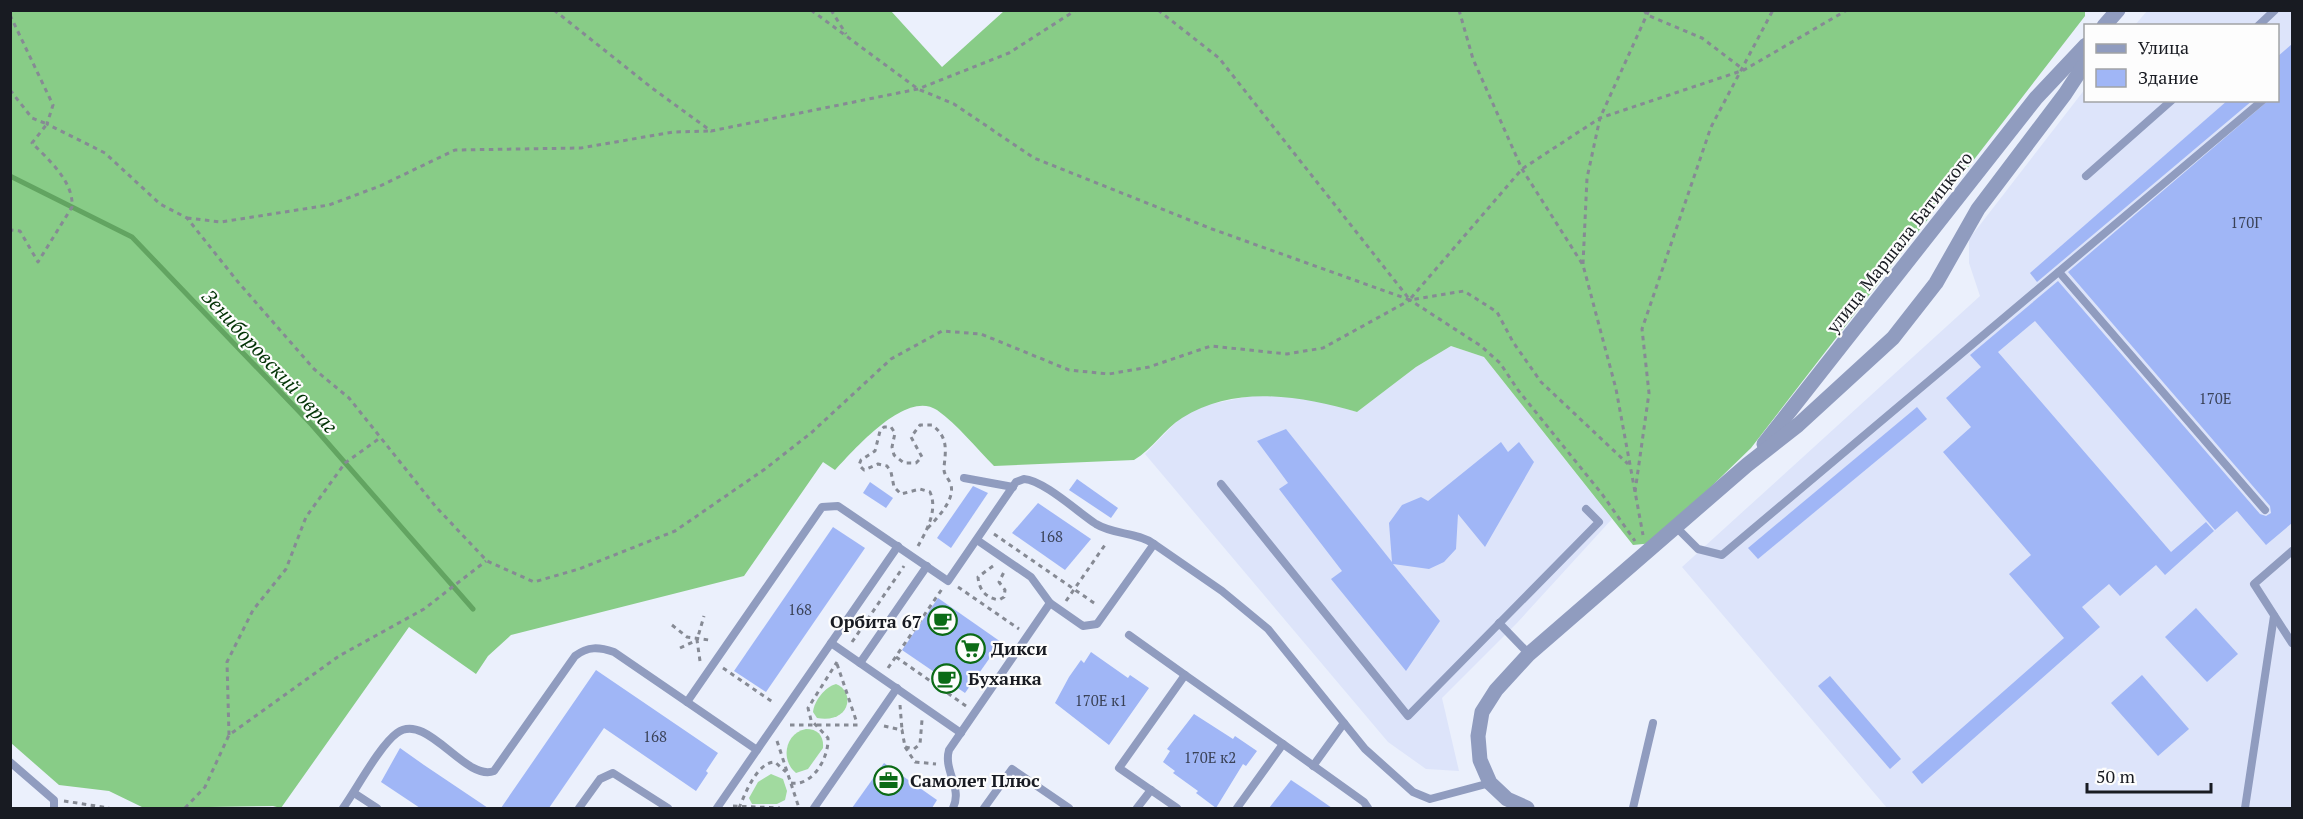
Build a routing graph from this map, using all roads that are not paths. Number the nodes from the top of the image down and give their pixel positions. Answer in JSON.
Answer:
{"nodes":[{"id":1,"x":2119,"y":10,"type":"edge"},
{"id":2,"x":2275,"y":10,"type":"edge"},
{"id":3,"x":2106,"y":24,"type":"edge"},
{"id":4,"x":2110,"y":24,"type":"edge"},
{"id":5,"x":2260,"y":24,"type":"edge"},
{"id":6,"x":2084,"y":46,"type":"edge"},
{"id":7,"x":2084,"y":64,"type":"edge"},
{"id":8,"x":2170,"y":102,"type":"edge"},
{"id":9,"x":2261,"y":102,"type":"edge"},
{"id":10,"x":2086,"y":176,"type":"dead end"},
{"id":11,"x":2059,"y":272,"type":"junction"},
{"id":12,"x":1747,"y":465,"type":"junction"},
{"id":13,"x":964,"y":478,"type":"dead end"},
{"id":14,"x":1221,"y":484,"type":"dead end"},
{"id":15,"x":1013,"y":487,"type":"junction"},
{"id":16,"x":1586,"y":509,"type":"dead end"},
{"id":17,"x":2265,"y":510,"type":"dead end"},
{"id":18,"x":1677,"y":528,"type":"junction"},
{"id":19,"x":976,"y":540,"type":"junction"},
{"id":20,"x":1154,"y":544,"type":"junction"},
{"id":21,"x":898,"y":546,"type":"junction"},
{"id":22,"x":2292,"y":551,"type":"edge"},
{"id":23,"x":927,"y":566,"type":"junction"},
{"id":24,"x":1050,"y":603,"type":"junction"},
{"id":25,"x":2274,"y":616,"type":"junction"},
{"id":26,"x":1499,"y":623,"type":"junction"},
{"id":27,"x":1129,"y":635,"type":"dead end"},
{"id":28,"x":831,"y":643,"type":"junction"},
{"id":29,"x":2292,"y":643,"type":"edge"},
{"id":30,"x":1529,"y":654,"type":"junction"},
{"id":31,"x":860,"y":663,"type":"junction"},
{"id":32,"x":1185,"y":675,"type":"junction"},
{"id":33,"x":898,"y":689,"type":"junction"},
{"id":34,"x":687,"y":702,"type":"junction"},
{"id":35,"x":1344,"y":723,"type":"junction"},
{"id":36,"x":1653,"y":723,"type":"dead end"},
{"id":37,"x":961,"y":733,"type":"junction"},
{"id":38,"x":1283,"y":744,"type":"junction"},
{"id":39,"x":757,"y":750,"type":"junction"},
{"id":40,"x":10,"y":762,"type":"edge"},
{"id":41,"x":1313,"y":766,"type":"junction"},
{"id":42,"x":1490,"y":783,"type":"junction"},
{"id":43,"x":1151,"y":790,"type":"junction"},
{"id":44,"x":354,"y":793,"type":"junction"},
{"id":45,"x":1430,"y":799,"type":"junction"},
{"id":46,"x":54,"y":804,"type":"edge"},
{"id":47,"x":718,"y":807,"type":"edge"},
{"id":48,"x":343,"y":808,"type":"edge"},
{"id":49,"x":377,"y":808,"type":"edge"},
{"id":50,"x":579,"y":808,"type":"edge"},
{"id":51,"x":668,"y":808,"type":"edge"},
{"id":52,"x":814,"y":808,"type":"edge"},
{"id":53,"x":953,"y":808,"type":"edge"},
{"id":54,"x":984,"y":808,"type":"edge"},
{"id":55,"x":1069,"y":808,"type":"edge"},
{"id":56,"x":1137,"y":808,"type":"edge"},
{"id":57,"x":1177,"y":808,"type":"edge"},
{"id":58,"x":1237,"y":808,"type":"edge"},
{"id":59,"x":1368,"y":808,"type":"edge"},
{"id":60,"x":1427,"y":808,"type":"edge"},
{"id":61,"x":1527,"y":808,"type":"edge"},
{"id":62,"x":1633,"y":808,"type":"edge"},
{"id":63,"x":2245,"y":808,"type":"edge"}],
"edges":[{"from":1,"to":3,"type":"street"},
{"from":1,"to":4,"type":"street"},
{"from":2,"to":5,"type":"lane"},
{"from":6,"to":12,"type":"street","name":"улица Маршала Батицкого"},
{"from":7,"to":12,"type":"street","name":"улица Маршала Батицкого"},
{"from":8,"to":10,"type":"lane"},
{"from":9,"to":11,"type":"lane"},
{"from":11,"to":17,"type":"lane"},
{"from":11,"to":18,"type":"lane"},
{"from":12,"to":18,"type":"street","name":"улица Маршала Батицкого"},
{"from":13,"to":15,"type":"lane"},
{"from":14,"to":26,"type":"lane"},
{"from":15,"to":19,"type":"lane"},
{"from":15,"to":20,"type":"lane"},
{"from":16,"to":26,"type":"lane"},
{"from":18,"to":30,"type":"street","name":"улица Маршала Батицкого"},
{"from":19,"to":23,"type":"lane"},
{"from":19,"to":24,"type":"lane"},
{"from":20,"to":24,"type":"lane"},
{"from":20,"to":35,"type":"lane"},
{"from":21,"to":23,"type":"lane"},
{"from":21,"to":28,"type":"lane"},
{"from":21,"to":34,"type":"lane"},
{"from":22,"to":25,"type":"lane"},
{"from":23,"to":31,"type":"lane"},
{"from":24,"to":37,"type":"lane"},
{"from":25,"to":29,"type":"lane"},
{"from":25,"to":63,"type":"lane"},
{"from":26,"to":30,"type":"lane"},
{"from":27,"to":32,"type":"lane"},
{"from":28,"to":31,"type":"lane"},
{"from":28,"to":39,"type":"lane"},
{"from":30,"to":42,"type":"street","name":"улица Маршала Батицкого"},
{"from":31,"to":33,"type":"lane"},
{"from":32,"to":38,"type":"lane"},
{"from":32,"to":43,"type":"lane"},
{"from":33,"to":37,"type":"lane"},
{"from":33,"to":52,"type":"lane"},
{"from":34,"to":39,"type":"lane"},
{"from":34,"to":44,"type":"lane"},
{"from":35,"to":41,"type":"lane"},
{"from":35,"to":45,"type":"lane"},
{"from":36,"to":62,"type":"lane"},
{"from":37,"to":53,"type":"lane"},
{"from":38,"to":41,"type":"lane"},
{"from":38,"to":58,"type":"lane"},
{"from":39,"to":47,"type":"lane"},
{"from":40,"to":46,"type":"lane"},
{"from":41,"to":59,"type":"lane"},
{"from":42,"to":45,"type":"lane"},
{"from":42,"to":61,"type":"street"},
{"from":43,"to":56,"type":"lane"},
{"from":43,"to":57,"type":"lane"},
{"from":44,"to":48,"type":"lane"},
{"from":44,"to":49,"type":"lane"},
{"from":45,"to":60,"type":"lane"},
{"from":50,"to":51,"type":"lane"},
{"from":54,"to":55,"type":"lane"}]}
